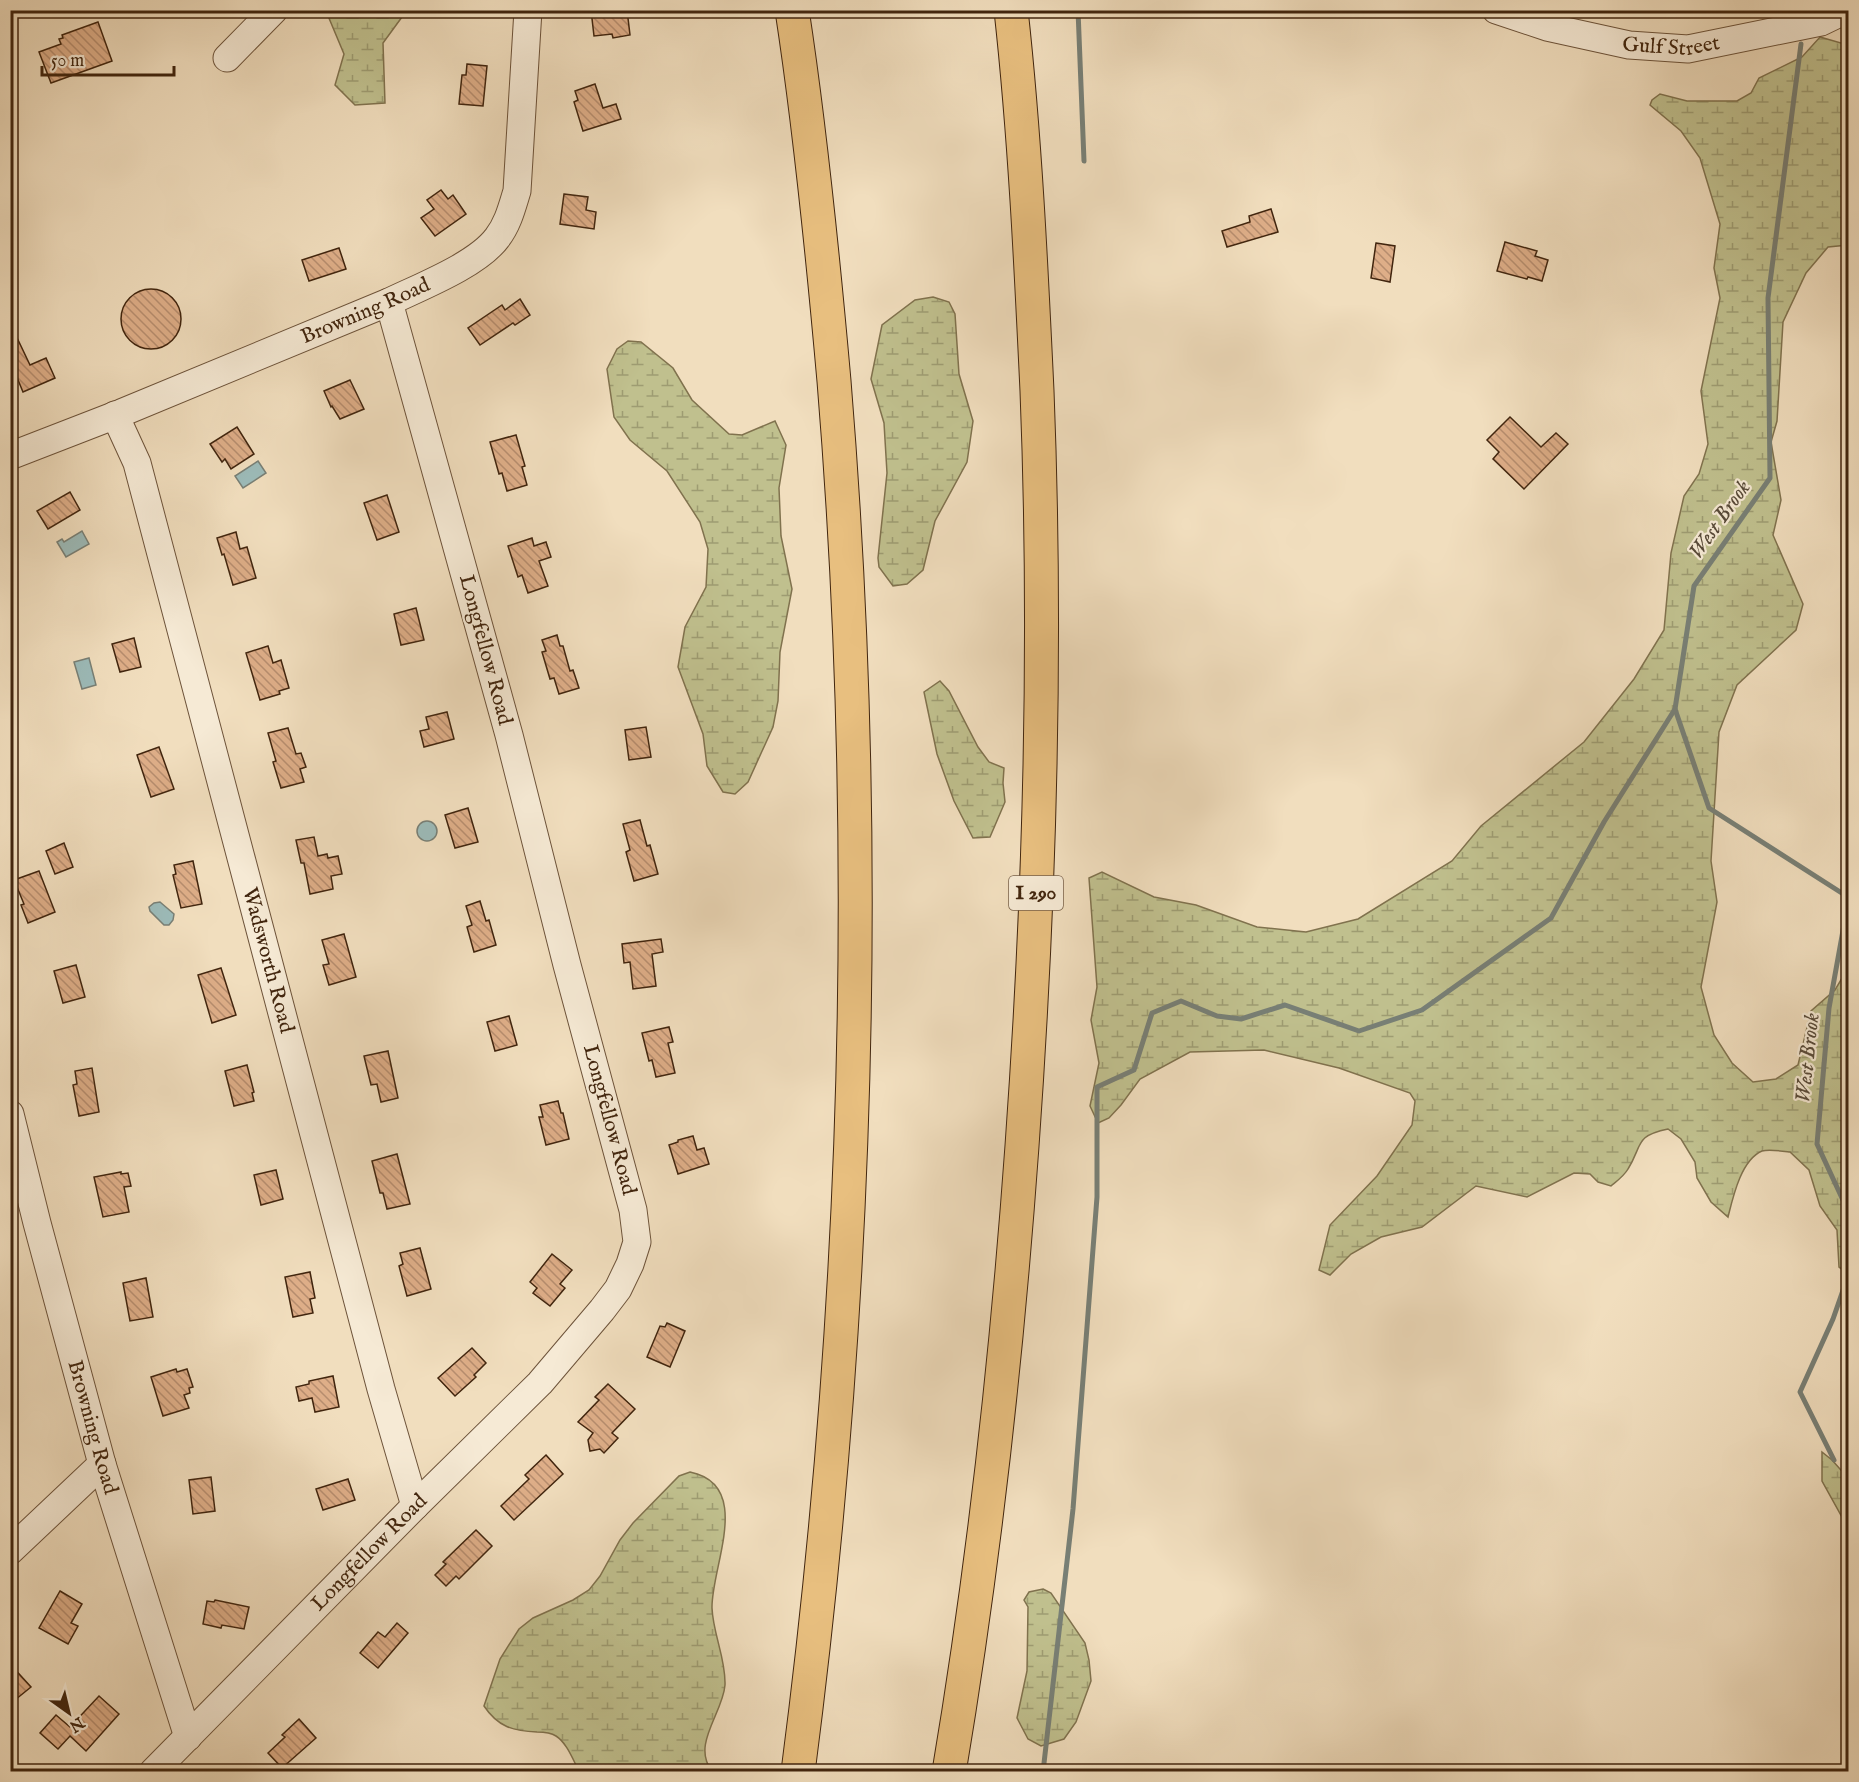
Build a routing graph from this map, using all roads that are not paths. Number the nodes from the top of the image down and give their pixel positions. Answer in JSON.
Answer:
{"nodes":[{"id":1,"x":274,"y":10,"type":"edge"},
{"id":2,"x":528,"y":10,"type":"edge"},
{"id":3,"x":792,"y":10,"type":"edge"},
{"id":4,"x":1011,"y":10,"type":"edge"},
{"id":5,"x":1497,"y":10,"type":"edge"},
{"id":6,"x":1846,"y":10,"type":"edge"},
{"id":7,"x":1549,"y":19,"type":"edge"},
{"id":8,"x":227,"y":58,"type":"dead end"},
{"id":9,"x":389,"y":302,"type":"junction"},
{"id":10,"x":115,"y":416,"type":"junction"},
{"id":11,"x":10,"y":456,"type":"edge"},
{"id":12,"x":10,"y":1114,"type":"edge"},
{"id":13,"x":102,"y":1464,"type":"junction"},
{"id":14,"x":415,"y":1506,"type":"junction"},
{"id":15,"x":10,"y":1551,"type":"edge"},
{"id":16,"x":188,"y":1737,"type":"junction"},
{"id":17,"x":153,"y":1772,"type":"edge"},
{"id":18,"x":798,"y":1772,"type":"edge"},
{"id":19,"x":949,"y":1772,"type":"edge"}],
"edges":[{"from":1,"to":8,"type":"street"},
{"from":2,"to":9,"type":"street","name":"Browning Road"},
{"from":3,"to":18,"type":"highway"},
{"from":4,"to":19,"type":"highway","number":"I 290"},
{"from":5,"to":7,"type":"street","name":"Gulf Street"},
{"from":6,"to":7,"type":"street","name":"Gulf Street"},
{"from":9,"to":10,"type":"street","name":"Browning Road"},
{"from":9,"to":14,"type":"street","name":"Longfellow Road"},
{"from":10,"to":11,"type":"street","name":"Browning Road"},
{"from":10,"to":14,"type":"street","name":"Wadsworth Road"},
{"from":12,"to":13,"type":"street","name":"Browning Road"},
{"from":13,"to":15,"type":"street"},
{"from":13,"to":16,"type":"street","name":"Browning Road"},
{"from":14,"to":16,"type":"street","name":"Longfellow Road"},
{"from":16,"to":17,"type":"street","name":"Longfellow Road"}]}
